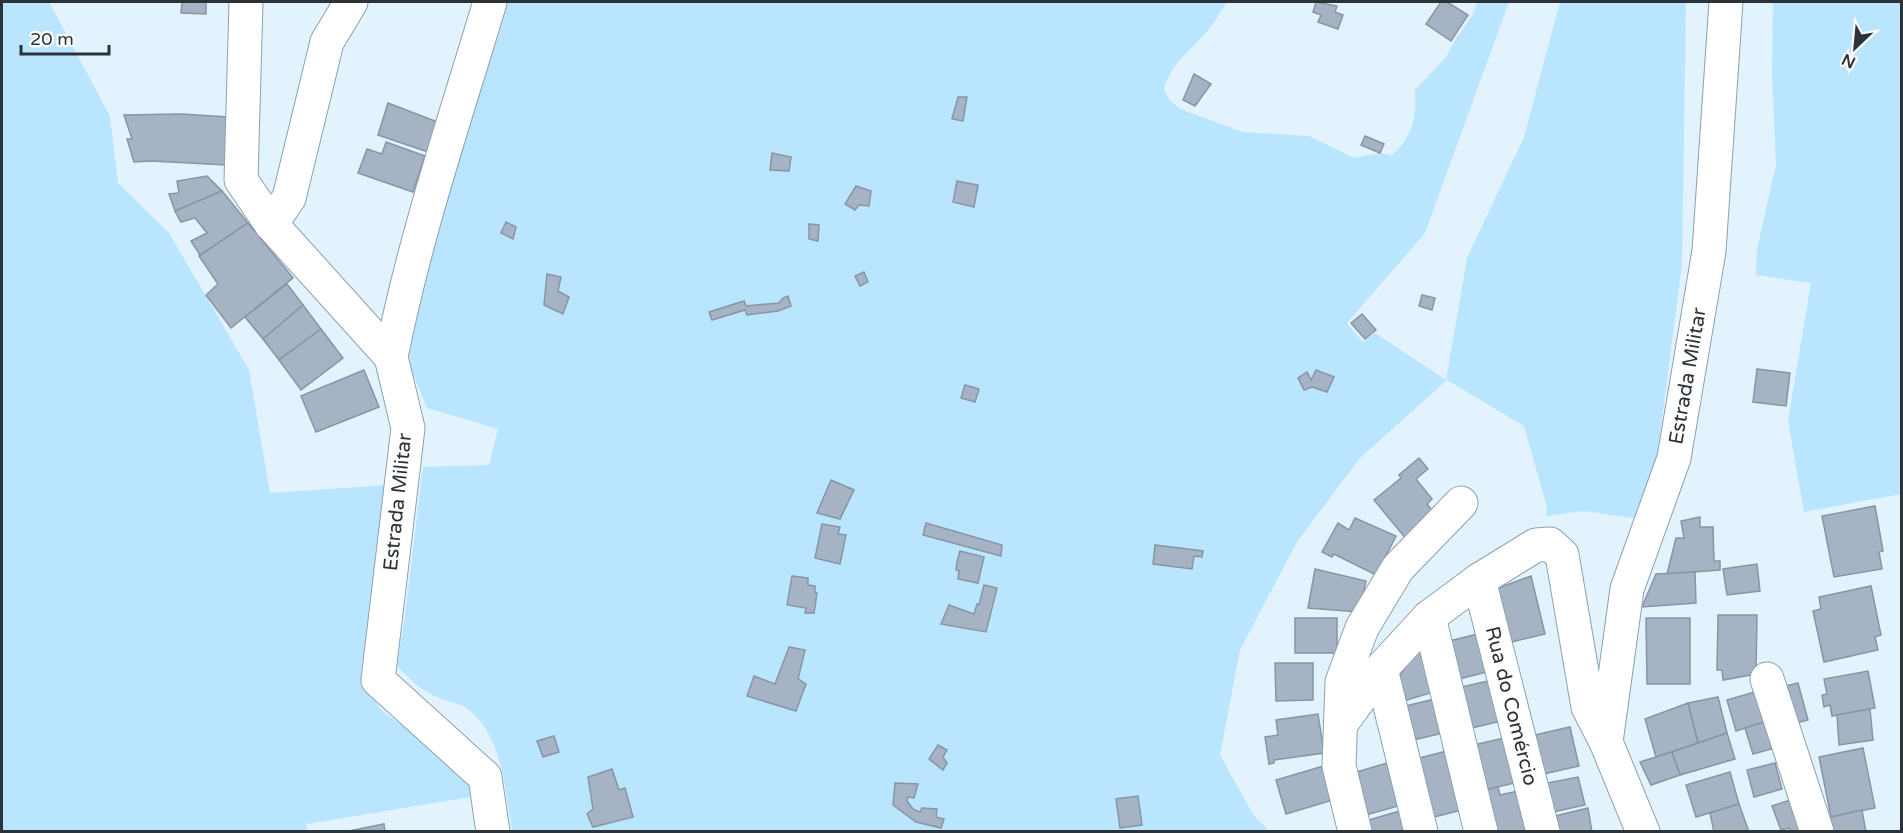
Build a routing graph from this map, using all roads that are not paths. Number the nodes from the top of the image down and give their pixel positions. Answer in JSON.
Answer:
{"nodes":[{"id":1,"x":246,"y":2,"type":"edge"},
{"id":2,"x":351,"y":2,"type":"edge"},
{"id":3,"x":490,"y":2,"type":"edge"},
{"id":4,"x":1726,"y":2,"type":"edge"},
{"id":5,"x":272,"y":224,"type":"junction"},
{"id":6,"x":391,"y":357,"type":"junction"},
{"id":7,"x":1461,"y":503,"type":"dead end"},
{"id":8,"x":1479,"y":580,"type":"junction"},
{"id":9,"x":1429,"y":617,"type":"junction"},
{"id":10,"x":1381,"y":669,"type":"junction"},
{"id":11,"x":1767,"y":679,"type":"dead end"},
{"id":12,"x":1341,"y":724,"type":"junction"},
{"id":13,"x":1606,"y":742,"type":"junction"},
{"id":14,"x":493,"y":831,"type":"edge"},
{"id":15,"x":1355,"y":831,"type":"edge"},
{"id":16,"x":1421,"y":831,"type":"edge"},
{"id":17,"x":1481,"y":831,"type":"edge"},
{"id":18,"x":1543,"y":831,"type":"edge"},
{"id":19,"x":1643,"y":831,"type":"edge"},
{"id":20,"x":1817,"y":831,"type":"edge"}],
"edges":[{"from":1,"to":5,"type":"street","name":"Estrada Militar"},
{"from":2,"to":5,"type":"street"},
{"from":3,"to":6,"type":"street"},
{"from":4,"to":13,"type":"street","name":"Estrada Militar"},
{"from":5,"to":6,"type":"street","name":"Estrada Militar"},
{"from":6,"to":14,"type":"street","name":"Estrada Militar"},
{"from":7,"to":12,"type":"street"},
{"from":8,"to":9,"type":"street"},
{"from":8,"to":13,"type":"street"},
{"from":8,"to":18,"type":"street","name":"Rua do Comércio"},
{"from":9,"to":10,"type":"street"},
{"from":9,"to":17,"type":"street"},
{"from":10,"to":12,"type":"street"},
{"from":10,"to":16,"type":"street"},
{"from":11,"to":20,"type":"street"},
{"from":12,"to":15,"type":"street"},
{"from":13,"to":19,"type":"street"}]}
